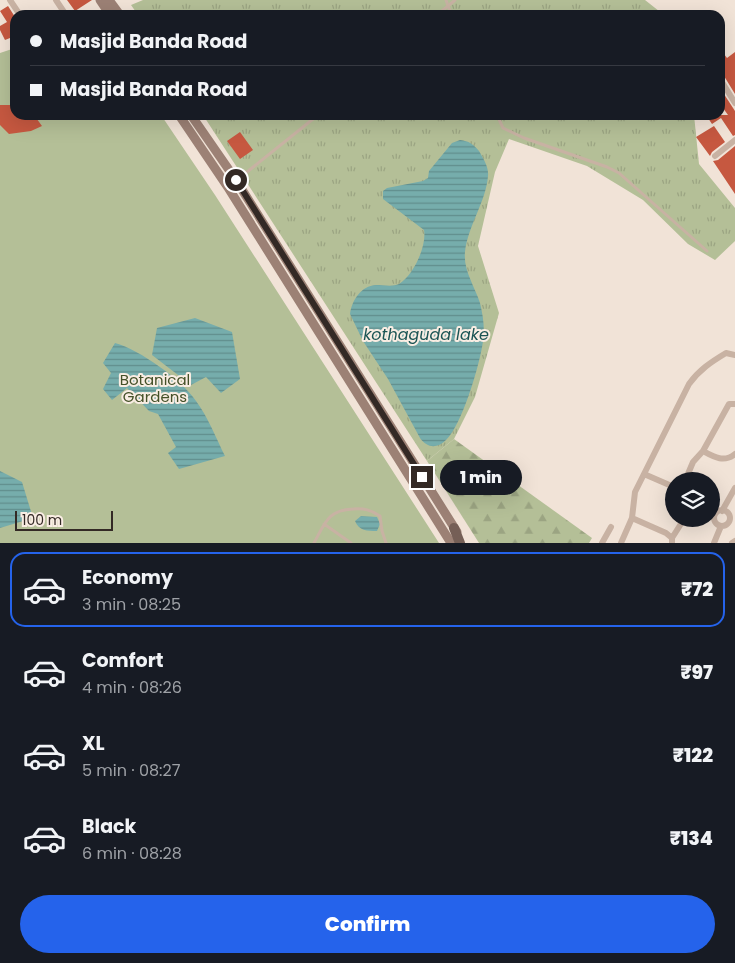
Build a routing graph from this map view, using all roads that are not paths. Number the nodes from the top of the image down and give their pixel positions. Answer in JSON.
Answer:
{"nodes":[{"id":1,"x":446,"y":0,"type":"edge"},
{"id":2,"x":455,"y":0,"type":"edge"},
{"id":3,"x":448,"y":6,"type":"junction"},
{"id":4,"x":443,"y":10,"type":"edge"},
{"id":5,"x":450,"y":10,"type":"edge"},
{"id":6,"x":725,"y":87,"type":"edge"},
{"id":7,"x":735,"y":103,"type":"edge"},
{"id":8,"x":182,"y":120,"type":"edge"},
{"id":9,"x":194,"y":120,"type":"edge"},
{"id":10,"x":312,"y":120,"type":"edge"},
{"id":11,"x":499,"y":120,"type":"edge"},
{"id":12,"x":735,"y":140,"type":"edge"},
{"id":13,"x":715,"y":156,"type":"dead end"},
{"id":14,"x":236,"y":180,"type":"junction"},
{"id":15,"x":707,"y":250,"type":"dead end"},
{"id":16,"x":735,"y":355,"type":"edge"},
{"id":17,"x":735,"y":404,"type":"edge"},
{"id":18,"x":702,"y":451,"type":"junction"},
{"id":19,"x":735,"y":454,"type":"edge"},
{"id":20,"x":689,"y":472,"type":"edge"},
{"id":21,"x":644,"y":474,"type":"junction"},
{"id":22,"x":665,"y":483,"type":"edge"},
{"id":23,"x":735,"y":488,"type":"edge"},
{"id":24,"x":722,"y":510,"type":"junction"},
{"id":25,"x":632,"y":518,"type":"junction"},
{"id":26,"x":732,"y":519,"type":"edge"},
{"id":27,"x":324,"y":524,"type":"junction"},
{"id":28,"x":721,"y":526,"type":"junction"},
{"id":29,"x":611,"y":527,"type":"dead end"},
{"id":30,"x":679,"y":527,"type":"edge"},
{"id":31,"x":454,"y":528,"type":"junction"},
{"id":32,"x":672,"y":540,"type":"edge"},
{"id":33,"x":314,"y":543,"type":"edge"},
{"id":34,"x":351,"y":543,"type":"edge"},
{"id":35,"x":386,"y":543,"type":"edge"},
{"id":36,"x":451,"y":543,"type":"edge"},
{"id":37,"x":460,"y":543,"type":"edge"},
{"id":38,"x":464,"y":543,"type":"edge"},
{"id":39,"x":602,"y":543,"type":"edge"},
{"id":40,"x":621,"y":543,"type":"edge"},
{"id":41,"x":714,"y":543,"type":"edge"}],
"edges":[{"from":1,"to":3,"type":"lane"},
{"from":2,"to":3,"type":"lane"},
{"from":3,"to":4,"type":"lane"},
{"from":3,"to":5,"type":"lane"},
{"from":6,"to":7,"type":"street"},
{"from":8,"to":36,"type":"main road"},
{"from":9,"to":14,"type":"main road"},
{"from":10,"to":14,"type":"lane"},
{"from":11,"to":15,"type":"lane"},
{"from":12,"to":13,"type":"street"},
{"from":14,"to":31,"type":"main road"},
{"from":16,"to":21,"type":"street"},
{"from":17,"to":18,"type":"street"},
{"from":18,"to":19,"type":"street"},
{"from":18,"to":20,"type":"street"},
{"from":21,"to":22,"type":"street"},
{"from":21,"to":25,"type":"street"},
{"from":23,"to":24,"type":"street"},
{"from":24,"to":26,"type":"street"},
{"from":24,"to":28,"type":"street"},
{"from":25,"to":32,"type":"street"},
{"from":25,"to":40,"type":"street"},
{"from":26,"to":28,"type":"street"},
{"from":27,"to":33,"type":"lane"},
{"from":27,"to":34,"type":"lane"},
{"from":27,"to":35,"type":"lane"},
{"from":28,"to":41,"type":"street"},
{"from":29,"to":39,"type":"street"},
{"from":30,"to":32,"type":"street"},
{"from":31,"to":37,"type":"main road"},
{"from":31,"to":38,"type":"main road"}]}
